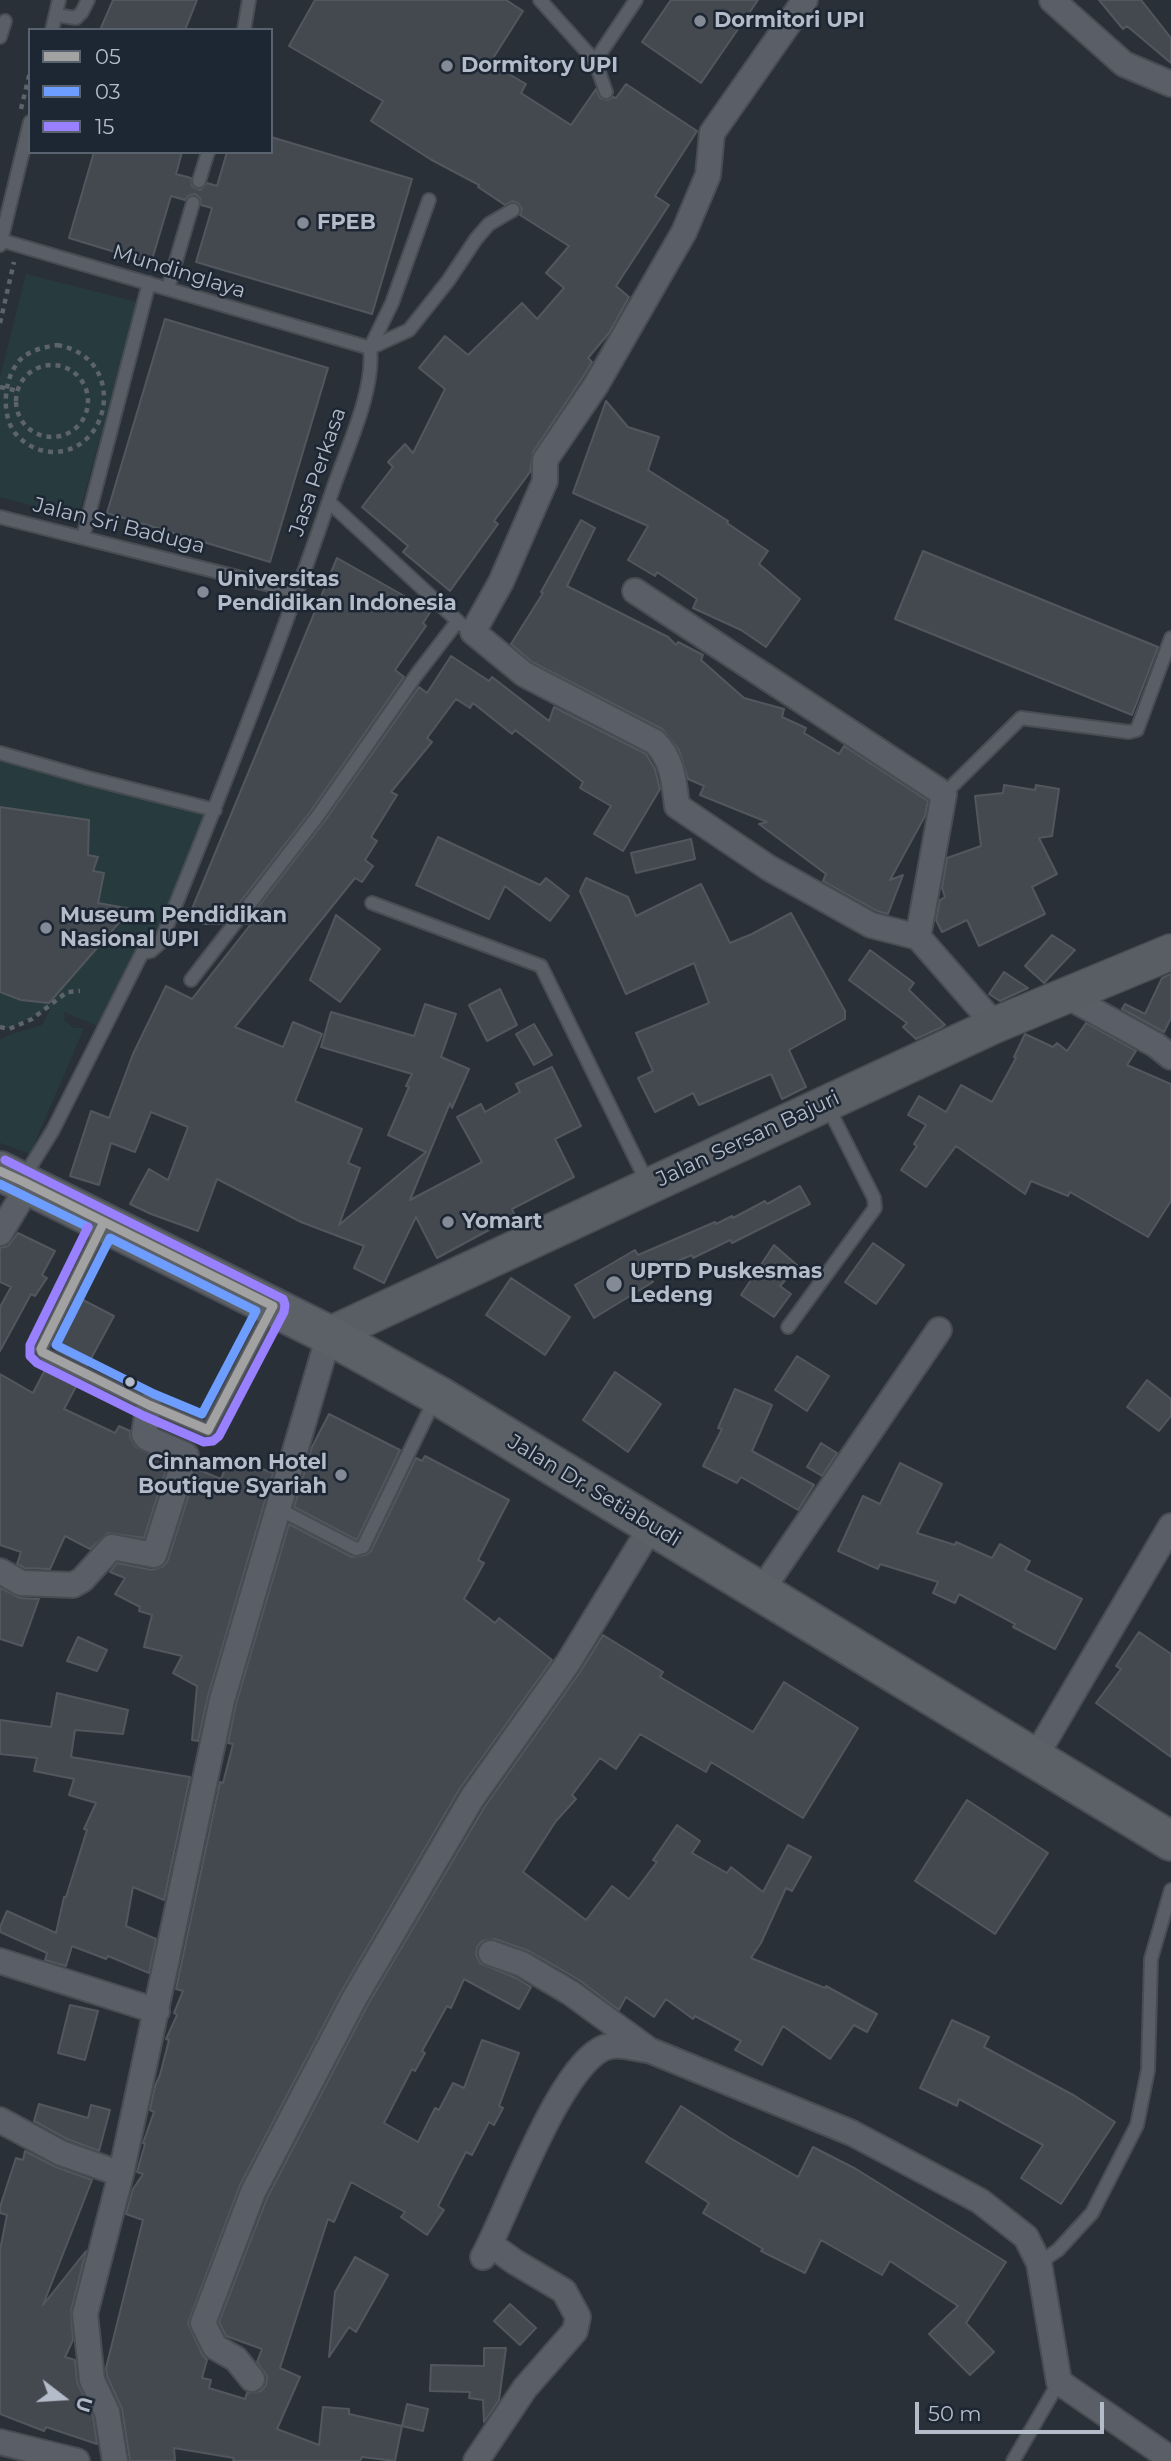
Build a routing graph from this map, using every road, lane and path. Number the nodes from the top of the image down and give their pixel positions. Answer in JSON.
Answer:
{"nodes":[{"id":1,"x":59,"y":0,"type":"edge"},
{"id":2,"x":88,"y":0,"type":"edge"},
{"id":3,"x":249,"y":0,"type":"edge"},
{"id":4,"x":540,"y":0,"type":"edge"},
{"id":5,"x":636,"y":0,"type":"edge"},
{"id":6,"x":805,"y":0,"type":"edge"},
{"id":7,"x":1052,"y":0,"type":"edge"},
{"id":8,"x":55,"y":15,"type":"junction"},
{"id":9,"x":5,"y":21,"type":"dead end"},
{"id":10,"x":52,"y":28,"type":"edge"},
{"id":11,"x":244,"y":28,"type":"edge"},
{"id":12,"x":0,"y":37,"type":"edge"},
{"id":13,"x":595,"y":61,"type":"junction"},
{"id":14,"x":1171,"y":84,"type":"edge"},
{"id":15,"x":606,"y":92,"type":"dead end"},
{"id":16,"x":28,"y":130,"type":"edge"},
{"id":17,"x":207,"y":154,"type":"edge"},
{"id":18,"x":199,"y":181,"type":"dead end"},
{"id":19,"x":429,"y":200,"type":"dead end"},
{"id":20,"x":193,"y":203,"type":"dead end"},
{"id":21,"x":513,"y":210,"type":"dead end"},
{"id":22,"x":0,"y":242,"type":"edge"},
{"id":23,"x":18,"y":246,"type":"junction"},
{"id":24,"x":149,"y":283,"type":"junction"},
{"id":25,"x":168,"y":288,"type":"junction"},
{"id":26,"x":0,"y":323,"type":"edge"},
{"id":27,"x":370,"y":348,"type":"junction"},
{"id":28,"x":0,"y":387,"type":"edge"},
{"id":29,"x":8,"y":388,"type":"junction"},
{"id":30,"x":18,"y":391,"type":"junction"},
{"id":31,"x":329,"y":502,"type":"junction"},
{"id":32,"x":6,"y":518,"type":"edge"},
{"id":33,"x":83,"y":537,"type":"junction"},
{"id":34,"x":635,"y":591,"type":"dead end"},
{"id":35,"x":297,"y":592,"type":"junction"},
{"id":36,"x":465,"y":627,"type":"junction"},
{"id":37,"x":1171,"y":638,"type":"edge"},
{"id":38,"x":0,"y":753,"type":"edge"},
{"id":39,"x":944,"y":794,"type":"junction"},
{"id":40,"x":215,"y":810,"type":"junction"},
{"id":41,"x":372,"y":903,"type":"dead end"},
{"id":42,"x":918,"y":937,"type":"junction"},
{"id":43,"x":1171,"y":952,"type":"edge"},
{"id":44,"x":191,"y":980,"type":"dead end"},
{"id":45,"x":80,"y":991,"type":"dead end"},
{"id":46,"x":1065,"y":995,"type":"junction"},
{"id":47,"x":995,"y":1025,"type":"junction"},
{"id":48,"x":0,"y":1027,"type":"edge"},
{"id":49,"x":1171,"y":1057,"type":"edge"},
{"id":50,"x":826,"y":1102,"type":"junction"},
{"id":51,"x":17,"y":1179,"type":"edge"},
{"id":52,"x":649,"y":1185,"type":"junction"},
{"id":53,"x":104,"y":1222,"type":"junction"},
{"id":54,"x":0,"y":1233,"type":"edge"},
{"id":55,"x":272,"y":1306,"type":"junction"},
{"id":56,"x":788,"y":1327,"type":"dead end"},
{"id":57,"x":939,"y":1329,"type":"dead end"},
{"id":58,"x":329,"y":1335,"type":"junction"},
{"id":59,"x":437,"y":1395,"type":"junction"},
{"id":60,"x":149,"y":1405,"type":"junction"},
{"id":61,"x":277,"y":1508,"type":"junction"},
{"id":62,"x":1171,"y":1526,"type":"edge"},
{"id":63,"x":651,"y":1527,"type":"junction"},
{"id":64,"x":0,"y":1571,"type":"edge"},
{"id":65,"x":761,"y":1591,"type":"junction"},
{"id":66,"x":1034,"y":1759,"type":"junction"},
{"id":67,"x":1171,"y":1841,"type":"edge"},
{"id":68,"x":1171,"y":1890,"type":"edge"},
{"id":69,"x":491,"y":1953,"type":"dead end"},
{"id":70,"x":0,"y":1961,"type":"edge"},
{"id":71,"x":157,"y":2011,"type":"junction"},
{"id":72,"x":649,"y":2050,"type":"junction"},
{"id":73,"x":0,"y":2120,"type":"edge"},
{"id":74,"x":121,"y":2174,"type":"junction"},
{"id":75,"x":1038,"y":2263,"type":"junction"},
{"id":76,"x":252,"y":2379,"type":"dead end"},
{"id":77,"x":1059,"y":2382,"type":"junction"},
{"id":78,"x":0,"y":2441,"type":"edge"},
{"id":79,"x":1171,"y":2459,"type":"edge"},
{"id":80,"x":77,"y":2461,"type":"edge"},
{"id":81,"x":115,"y":2461,"type":"edge"},
{"id":82,"x":476,"y":2461,"type":"edge"},
{"id":83,"x":1013,"y":2461,"type":"edge"}],
"edges":[{"from":1,"to":8,"type":"lane"},
{"from":2,"to":8,"type":"lane"},
{"from":3,"to":11,"type":"lane"},
{"from":4,"to":13,"type":"lane"},
{"from":5,"to":13,"type":"lane"},
{"from":6,"to":36,"type":"street"},
{"from":7,"to":14,"type":"street"},
{"from":8,"to":10,"type":"lane"},
{"from":9,"to":12,"type":"lane"},
{"from":13,"to":15,"type":"lane"},
{"from":16,"to":22,"type":"lane"},
{"from":17,"to":18,"type":"lane"},
{"from":19,"to":27,"type":"lane"},
{"from":20,"to":25,"type":"lane"},
{"from":21,"to":27,"type":"lane"},
{"from":22,"to":23,"type":"lane","name":"Mundinglaya"},
{"from":23,"to":24,"type":"lane","name":"Mundinglaya"},
{"from":23,"to":26,"type":"path"},
{"from":24,"to":25,"type":"lane","name":"Mundinglaya"},
{"from":24,"to":33,"type":"lane"},
{"from":25,"to":27,"type":"lane","name":"Mundinglaya"},
{"from":27,"to":31,"type":"lane","name":"Jasa Perkasa"},
{"from":28,"to":29,"type":"path"},
{"from":29,"to":29,"type":"path"},
{"from":29,"to":30,"type":"path"},
{"from":30,"to":30,"type":"path"},
{"from":31,"to":35,"type":"lane","name":"Jasa Perkasa"},
{"from":31,"to":36,"type":"lane"},
{"from":32,"to":33,"type":"lane","name":"Jalan Sri Baduga"},
{"from":33,"to":35,"type":"lane","name":"Jalan Sri Baduga"},
{"from":34,"to":39,"type":"street"},
{"from":35,"to":40,"type":"lane","name":"Jasa Perkasa"},
{"from":36,"to":42,"type":"street"},
{"from":36,"to":44,"type":"lane"},
{"from":37,"to":39,"type":"lane"},
{"from":38,"to":40,"type":"lane"},
{"from":39,"to":42,"type":"street"},
{"from":40,"to":51,"type":"lane","name":"Jasa Perkasa"},
{"from":41,"to":52,"type":"lane"},
{"from":42,"to":47,"type":"street"},
{"from":43,"to":46,"type":"main road","name":"Jalan Sersan Bajuri"},
{"from":45,"to":48,"type":"path"},
{"from":46,"to":47,"type":"main road","name":"Jalan Sersan Bajuri"},
{"from":46,"to":49,"type":"street"},
{"from":47,"to":50,"type":"main road","name":"Jalan Sersan Bajuri"},
{"from":50,"to":52,"type":"main road","name":"Jalan Sersan Bajuri"},
{"from":50,"to":56,"type":"lane"},
{"from":51,"to":53,"type":"main road","name":"Jalan Dr. Setiabudi"},
{"from":51,"to":54,"type":"street"},
{"from":52,"to":58,"type":"main road","name":"Jalan Sersan Bajuri"},
{"from":53,"to":55,"type":"main road","name":"Jalan Dr. Setiabudi"},
{"from":53,"to":60,"type":"lane"},
{"from":55,"to":58,"type":"main road","name":"Jalan Dr. Setiabudi"},
{"from":55,"to":60,"type":"lane"},
{"from":57,"to":65,"type":"street"},
{"from":58,"to":59,"type":"main road","name":"Jalan Dr. Setiabudi"},
{"from":58,"to":61,"type":"street"},
{"from":59,"to":61,"type":"lane"},
{"from":59,"to":63,"type":"main road","name":"Jalan Dr. Setiabudi"},
{"from":60,"to":64,"type":"street"},
{"from":61,"to":71,"type":"street"},
{"from":62,"to":66,"type":"street"},
{"from":63,"to":65,"type":"main road","name":"Jalan Dr. Setiabudi"},
{"from":63,"to":76,"type":"street"},
{"from":65,"to":66,"type":"main road","name":"Jalan Dr. Setiabudi"},
{"from":66,"to":67,"type":"main road","name":"Jalan Dr. Setiabudi"},
{"from":68,"to":75,"type":"lane"},
{"from":69,"to":72,"type":"street"},
{"from":70,"to":71,"type":"street"},
{"from":71,"to":74,"type":"street"},
{"from":72,"to":75,"type":"street"},
{"from":72,"to":82,"type":"street"},
{"from":73,"to":74,"type":"street"},
{"from":74,"to":81,"type":"street"},
{"from":75,"to":77,"type":"street"},
{"from":77,"to":79,"type":"street"},
{"from":77,"to":83,"type":"lane"},
{"from":78,"to":80,"type":"street"}]}
